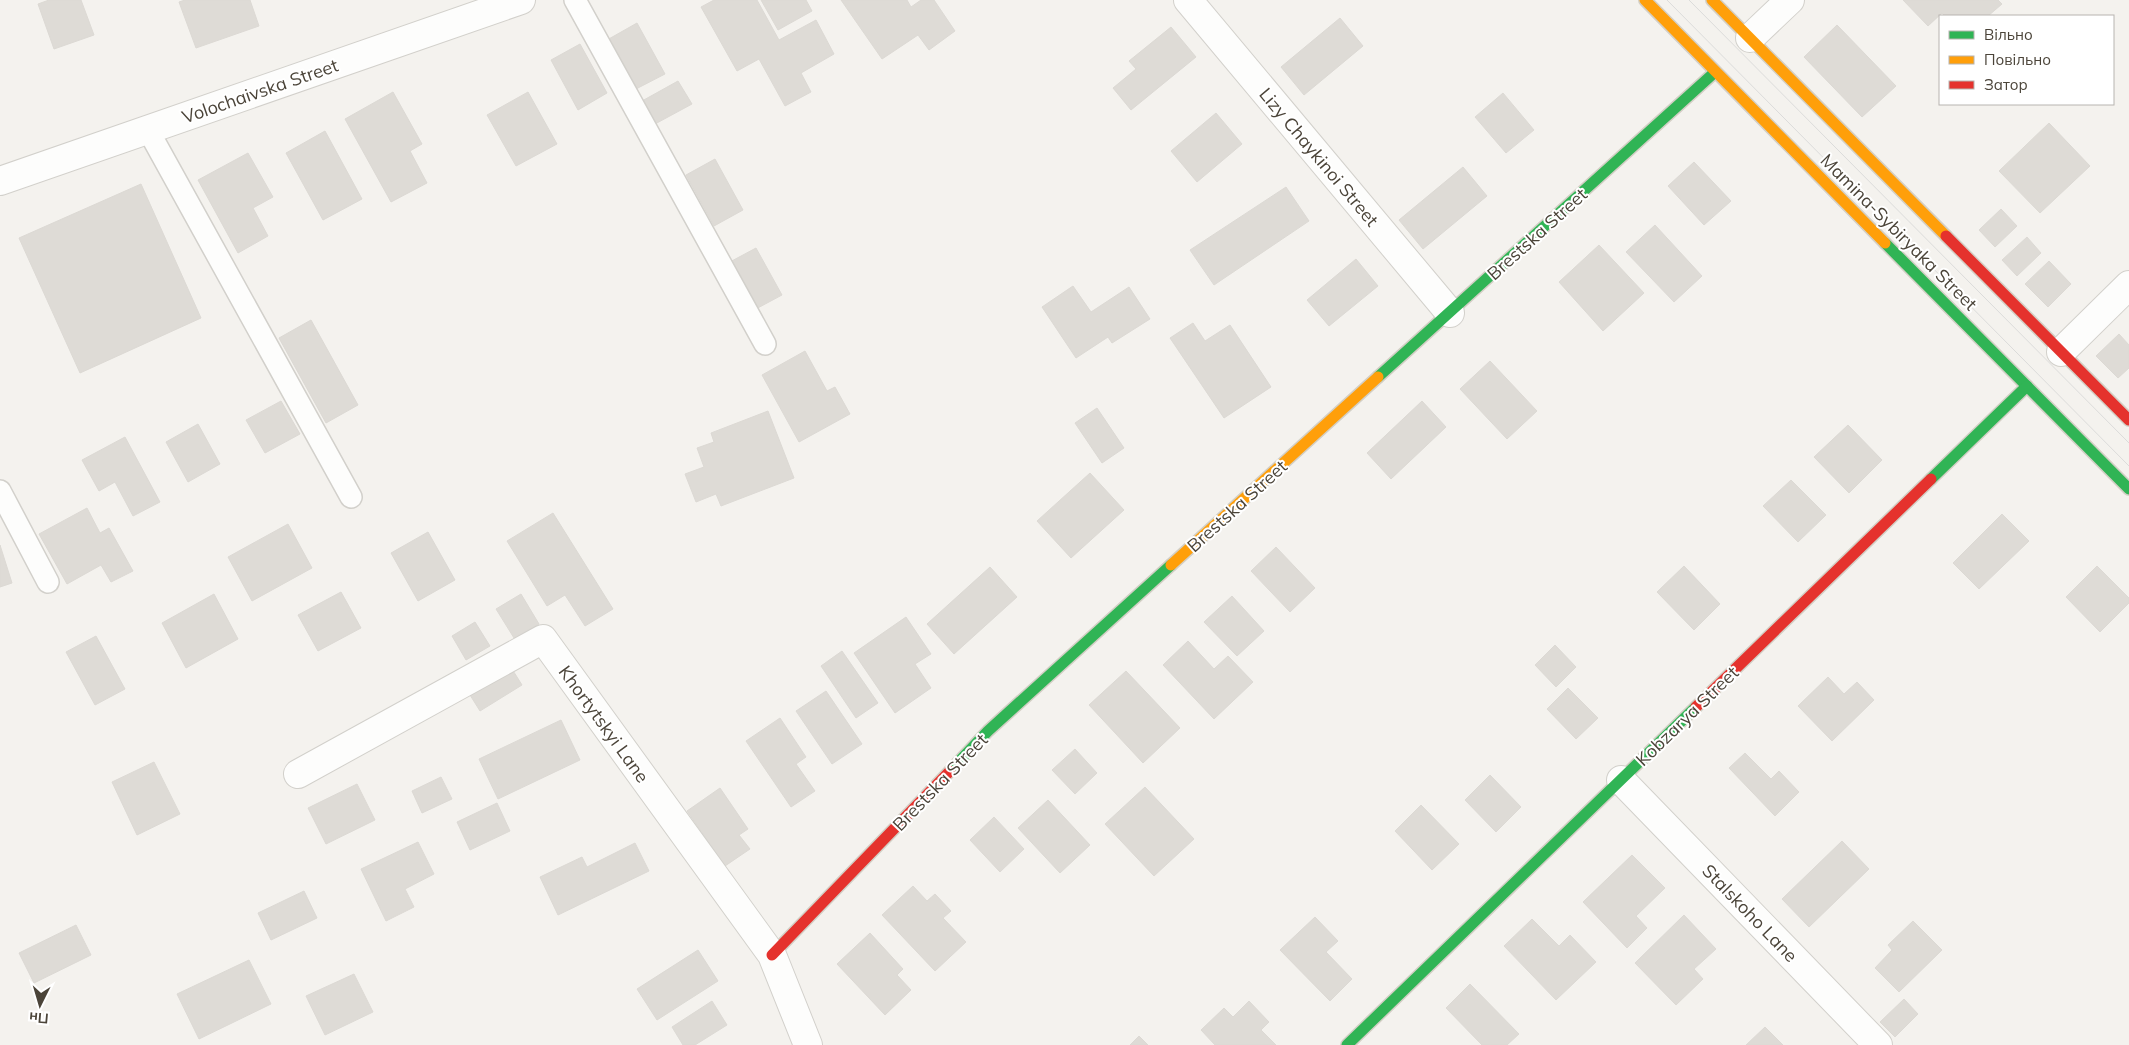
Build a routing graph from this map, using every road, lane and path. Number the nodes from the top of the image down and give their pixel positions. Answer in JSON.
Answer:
{"nodes":[{"id":1,"x":521,"y":0,"type":"edge"},
{"id":2,"x":575,"y":0,"type":"edge"},
{"id":3,"x":1188,"y":0,"type":"edge"},
{"id":4,"x":1644,"y":0,"type":"edge"},
{"id":5,"x":1712,"y":0,"type":"edge"},
{"id":6,"x":1790,"y":0,"type":"edge"},
{"id":7,"x":1750,"y":38,"type":"junction"},
{"id":8,"x":1715,"y":72,"type":"junction"},
{"id":9,"x":148,"y":130,"type":"junction"},
{"id":10,"x":0,"y":181,"type":"edge"},
{"id":11,"x":2129,"y":285,"type":"edge"},
{"id":12,"x":1450,"y":313,"type":"junction"},
{"id":13,"x":765,"y":344,"type":"dead end"},
{"id":14,"x":2061,"y":352,"type":"junction"},
{"id":15,"x":2027,"y":386,"type":"junction"},
{"id":16,"x":2127,"y":416,"type":"edge"},
{"id":17,"x":2129,"y":489,"type":"edge"},
{"id":18,"x":0,"y":491,"type":"edge"},
{"id":19,"x":351,"y":497,"type":"dead end"},
{"id":20,"x":48,"y":582,"type":"dead end"},
{"id":21,"x":298,"y":774,"type":"dead end"},
{"id":22,"x":1621,"y":780,"type":"junction"},
{"id":23,"x":772,"y":955,"type":"junction"},
{"id":24,"x":808,"y":1045,"type":"edge"},
{"id":25,"x":1347,"y":1045,"type":"edge"},
{"id":26,"x":1878,"y":1045,"type":"edge"}],
"edges":[{"from":1,"to":9,"type":"street","name":"Volochaivska Street"},
{"from":2,"to":13,"type":"lane"},
{"from":3,"to":12,"type":"street","name":"Lizy Chaykinoi Street"},
{"from":4,"to":8,"type":"street","name":"Mamina-Sybiryaka Street"},
{"from":5,"to":7,"type":"street","name":"Mamina-Sybiryaka Street"},
{"from":6,"to":7,"type":"street"},
{"from":7,"to":14,"type":"street","name":"Mamina-Sybiryaka Street"},
{"from":8,"to":12,"type":"street","name":"Brestska Street"},
{"from":8,"to":15,"type":"street","name":"Mamina-Sybiryaka Street"},
{"from":9,"to":10,"type":"street","name":"Volochaivska Street"},
{"from":9,"to":19,"type":"lane"},
{"from":11,"to":14,"type":"street"},
{"from":12,"to":23,"type":"street","name":"Brestska Street"},
{"from":14,"to":16,"type":"street","name":"Mamina-Sybiryaka Street"},
{"from":15,"to":17,"type":"street","name":"Mamina-Sybiryaka Street"},
{"from":15,"to":22,"type":"street","name":"Kobzarya Street"},
{"from":18,"to":20,"type":"lane"},
{"from":21,"to":23,"type":"street","name":"Khortytskyi Lane"},
{"from":22,"to":25,"type":"street","name":"Kobzarya Street"},
{"from":22,"to":26,"type":"street","name":"Stalskoho Lane"},
{"from":23,"to":24,"type":"street","name":"Khortytskyi Lane"}]}
